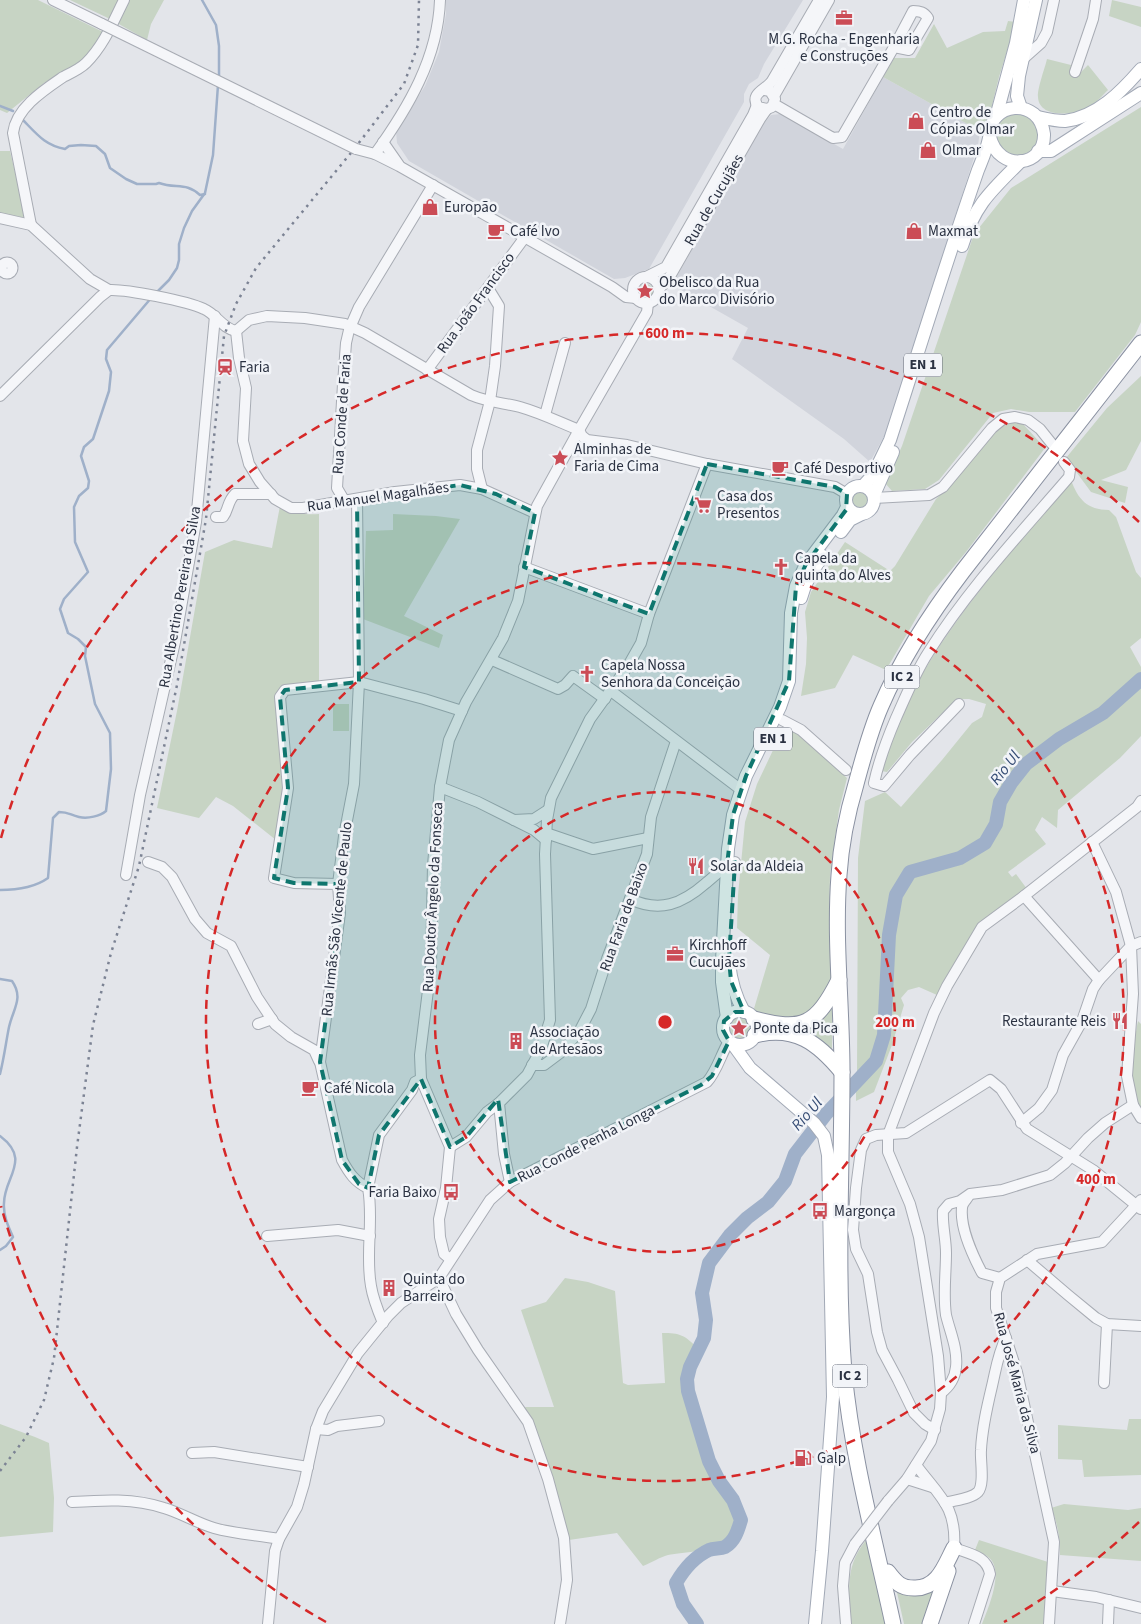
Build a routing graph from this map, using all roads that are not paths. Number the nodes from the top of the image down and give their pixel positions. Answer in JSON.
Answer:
{"nodes":[{"id":1,"x":53,"y":0,"type":"edge"},
{"id":2,"x":124,"y":0,"type":"edge"},
{"id":3,"x":440,"y":0,"type":"edge"},
{"id":4,"x":819,"y":0,"type":"edge"},
{"id":5,"x":829,"y":0,"type":"edge"},
{"id":6,"x":1024,"y":0,"type":"edge"},
{"id":7,"x":1054,"y":0,"type":"edge"},
{"id":8,"x":1096,"y":0,"type":"edge"},
{"id":9,"x":1034,"y":6,"type":"edge"},
{"id":10,"x":1050,"y":17,"type":"junction"},
{"id":11,"x":894,"y":46,"type":"dead end"},
{"id":12,"x":1023,"y":60,"type":"junction"},
{"id":13,"x":1141,"y":69,"type":"edge"},
{"id":14,"x":1075,"y":72,"type":"dead end"},
{"id":15,"x":765,"y":90,"type":"junction"},
{"id":16,"x":1141,"y":93,"type":"edge"},
{"id":17,"x":771,"y":103,"type":"junction"},
{"id":18,"x":756,"y":105,"type":"junction"},
{"id":19,"x":1021,"y":108,"type":"junction"},
{"id":20,"x":996,"y":117,"type":"junction"},
{"id":21,"x":1038,"y":118,"type":"junction"},
{"id":22,"x":990,"y":137,"type":"junction"},
{"id":23,"x":383,"y":142,"type":"junction"},
{"id":24,"x":1038,"y":151,"type":"junction"},
{"id":25,"x":375,"y":154,"type":"junction"},
{"id":26,"x":1021,"y":161,"type":"junction"},
{"id":27,"x":400,"y":166,"type":"junction"},
{"id":28,"x":433,"y":185,"type":"junction"},
{"id":29,"x":0,"y":218,"type":"edge"},
{"id":30,"x":30,"y":225,"type":"junction"},
{"id":31,"x":525,"y":236,"type":"junction"},
{"id":32,"x":646,"y":277,"type":"junction"},
{"id":33,"x":635,"y":283,"type":"junction"},
{"id":34,"x":612,"y":287,"type":"junction"},
{"id":35,"x":488,"y":288,"type":"junction"},
{"id":36,"x":659,"y":289,"type":"junction"},
{"id":37,"x":109,"y":290,"type":"junction"},
{"id":38,"x":636,"y":298,"type":"junction"},
{"id":39,"x":648,"y":303,"type":"junction"},
{"id":40,"x":215,"y":316,"type":"junction"},
{"id":41,"x":351,"y":326,"type":"junction"},
{"id":42,"x":236,"y":331,"type":"junction"},
{"id":43,"x":564,"y":343,"type":"dead end"},
{"id":44,"x":1141,"y":343,"type":"edge"},
{"id":45,"x":1141,"y":351,"type":"edge"},
{"id":46,"x":427,"y":370,"type":"junction"},
{"id":47,"x":0,"y":396,"type":"edge"},
{"id":48,"x":490,"y":401,"type":"junction"},
{"id":49,"x":545,"y":415,"type":"junction"},
{"id":50,"x":578,"y":430,"type":"junction"},
{"id":51,"x":1052,"y":444,"type":"dead end"},
{"id":52,"x":1064,"y":462,"type":"dead end"},
{"id":53,"x":707,"y":464,"type":"junction"},
{"id":54,"x":863,"y":486,"type":"junction"},
{"id":55,"x":482,"y":489,"type":"junction"},
{"id":56,"x":270,"y":494,"type":"junction"},
{"id":57,"x":874,"y":497,"type":"junction"},
{"id":58,"x":358,"y":499,"type":"junction"},
{"id":59,"x":344,"y":500,"type":"junction"},
{"id":60,"x":847,"y":500,"type":"junction"},
{"id":61,"x":536,"y":514,"type":"junction"},
{"id":62,"x":860,"y":515,"type":"junction"},
{"id":63,"x":216,"y":517,"type":"dead end"},
{"id":64,"x":524,"y":567,"type":"junction"},
{"id":65,"x":649,"y":614,"type":"junction"},
{"id":66,"x":492,"y":660,"type":"junction"},
{"id":67,"x":358,"y":682,"type":"junction"},
{"id":68,"x":608,"y":695,"type":"junction"},
{"id":69,"x":959,"y":704,"type":"dead end"},
{"id":70,"x":462,"y":711,"type":"junction"},
{"id":71,"x":782,"y":720,"type":"junction"},
{"id":72,"x":676,"y":741,"type":"junction"},
{"id":73,"x":846,"y":770,"type":"dead end"},
{"id":74,"x":440,"y":787,"type":"junction"},
{"id":75,"x":740,"y":789,"type":"junction"},
{"id":76,"x":1141,"y":801,"type":"edge"},
{"id":77,"x":548,"y":810,"type":"junction"},
{"id":78,"x":510,"y":819,"type":"junction"},
{"id":79,"x":546,"y":837,"type":"junction"},
{"id":80,"x":648,"y":838,"type":"junction"},
{"id":81,"x":1092,"y":842,"type":"junction"},
{"id":82,"x":148,"y":862,"type":"dead end"},
{"id":83,"x":731,"y":864,"type":"junction"},
{"id":84,"x":126,"y":875,"type":"dead end"},
{"id":85,"x":338,"y":884,"type":"junction"},
{"id":86,"x":1024,"y":896,"type":"junction"},
{"id":87,"x":630,"y":899,"type":"junction"},
{"id":88,"x":1136,"y":944,"type":"edge"},
{"id":89,"x":1136,"y":962,"type":"edge"},
{"id":90,"x":840,"y":979,"type":"junction"},
{"id":91,"x":1099,"y":980,"type":"junction"},
{"id":92,"x":749,"y":1016,"type":"junction"},
{"id":93,"x":727,"y":1018,"type":"junction"},
{"id":94,"x":272,"y":1019,"type":"junction"},
{"id":95,"x":258,"y":1024,"type":"dead end"},
{"id":96,"x":752,"y":1038,"type":"junction"},
{"id":97,"x":731,"y":1042,"type":"junction"},
{"id":98,"x":320,"y":1062,"type":"junction"},
{"id":99,"x":745,"y":1062,"type":"junction"},
{"id":100,"x":532,"y":1065,"type":"junction"},
{"id":101,"x":844,"y":1072,"type":"junction"},
{"id":102,"x":421,"y":1079,"type":"junction"},
{"id":103,"x":499,"y":1103,"type":"junction"},
{"id":104,"x":1133,"y":1105,"type":"junction"},
{"id":105,"x":1141,"y":1118,"type":"edge"},
{"id":106,"x":844,"y":1123,"type":"junction"},
{"id":107,"x":1021,"y":1123,"type":"junction"},
{"id":108,"x":888,"y":1135,"type":"junction"},
{"id":109,"x":450,"y":1147,"type":"junction"},
{"id":110,"x":1071,"y":1156,"type":"junction"},
{"id":111,"x":510,"y":1182,"type":"junction"},
{"id":112,"x":368,"y":1188,"type":"junction"},
{"id":113,"x":970,"y":1194,"type":"junction"},
{"id":114,"x":1140,"y":1205,"type":"edge"},
{"id":115,"x":267,"y":1236,"type":"dead end"},
{"id":116,"x":370,"y":1236,"type":"junction"},
{"id":117,"x":450,"y":1259,"type":"junction"},
{"id":118,"x":1027,"y":1260,"type":"junction"},
{"id":119,"x":439,"y":1278,"type":"junction"},
{"id":120,"x":1000,"y":1278,"type":"junction"},
{"id":121,"x":383,"y":1323,"type":"junction"},
{"id":122,"x":1107,"y":1324,"type":"junction"},
{"id":123,"x":1141,"y":1326,"type":"edge"},
{"id":124,"x":1006,"y":1338,"type":"junction"},
{"id":125,"x":1104,"y":1383,"type":"dead end"},
{"id":126,"x":941,"y":1393,"type":"junction"},
{"id":127,"x":379,"y":1421,"type":"dead end"},
{"id":128,"x":316,"y":1429,"type":"junction"},
{"id":129,"x":935,"y":1430,"type":"junction"},
{"id":130,"x":192,"y":1453,"type":"dead end"},
{"id":131,"x":916,"y":1465,"type":"junction"},
{"id":132,"x":308,"y":1467,"type":"junction"},
{"id":133,"x":907,"y":1479,"type":"junction"},
{"id":134,"x":932,"y":1487,"type":"junction"},
{"id":135,"x":72,"y":1502,"type":"dead end"},
{"id":136,"x":946,"y":1503,"type":"junction"},
{"id":137,"x":279,"y":1538,"type":"junction"},
{"id":138,"x":954,"y":1548,"type":"junction"},
{"id":139,"x":888,"y":1572,"type":"junction"},
{"id":140,"x":1052,"y":1591,"type":"junction"},
{"id":141,"x":1109,"y":1600,"type":"junction"},
{"id":142,"x":1141,"y":1608,"type":"edge"},
{"id":143,"x":268,"y":1624,"type":"edge"},
{"id":144,"x":560,"y":1624,"type":"edge"},
{"id":145,"x":815,"y":1624,"type":"edge"},
{"id":146,"x":846,"y":1624,"type":"edge"},
{"id":147,"x":894,"y":1624,"type":"edge"},
{"id":148,"x":900,"y":1624,"type":"edge"},
{"id":149,"x":930,"y":1624,"type":"edge"},
{"id":150,"x":974,"y":1624,"type":"edge"},
{"id":151,"x":1049,"y":1624,"type":"edge"},
{"id":152,"x":1108,"y":1624,"type":"edge"}],
"edges":[{"from":1,"to":25,"type":"street","bridge":true},
{"from":2,"to":30,"type":"street"},
{"from":3,"to":23,"type":"street"},
{"from":4,"to":15,"type":"street","name":"Rua de Cucujães"},
{"from":5,"to":17,"type":"street","name":"Rua de Cucujães"},
{"from":6,"to":20,"type":"main road"},
{"from":7,"to":10,"type":"street"},
{"from":8,"to":14,"type":"street"},
{"from":9,"to":10,"type":"street"},
{"from":9,"to":12,"type":"main road"},
{"from":10,"to":12,"type":"street"},
{"from":11,"to":17,"type":"street"},
{"from":12,"to":19,"type":"main road"},
{"from":13,"to":21,"type":"main road"},
{"from":15,"to":17,"type":"street"},
{"from":15,"to":18,"type":"street","name":"Rua de Cucujães"},
{"from":16,"to":24,"type":"main road"},
{"from":17,"to":18,"type":"street"},
{"from":17,"to":36,"type":"street","name":"Rua de Cucujães"},
{"from":18,"to":32,"type":"street","name":"Rua de Cucujães"},
{"from":19,"to":20,"type":"main road"},
{"from":19,"to":21,"type":"main road"},
{"from":20,"to":22,"type":"main road"},
{"from":21,"to":24,"type":"main road"},
{"from":22,"to":26,"type":"main road"},
{"from":22,"to":54,"type":"main road","number":"EN 1"},
{"from":23,"to":25,"type":"street"},
{"from":23,"to":27,"type":"street"},
{"from":24,"to":26,"type":"main road"},
{"from":25,"to":27,"type":"street"},
{"from":26,"to":57,"type":"main road","number":"EN 1"},
{"from":27,"to":28,"type":"street"},
{"from":28,"to":31,"type":"street"},
{"from":28,"to":41,"type":"street","name":"Rua Conde de Faria"},
{"from":29,"to":30,"type":"street"},
{"from":30,"to":37,"type":"street"},
{"from":31,"to":34,"type":"street"},
{"from":31,"to":35,"type":"street","name":"Rua João Francisco"},
{"from":32,"to":33,"type":"street"},
{"from":32,"to":36,"type":"street"},
{"from":33,"to":34,"type":"street"},
{"from":33,"to":38,"type":"street"},
{"from":34,"to":38,"type":"street"},
{"from":35,"to":46,"type":"street","name":"Rua João Francisco"},
{"from":35,"to":48,"type":"street"},
{"from":36,"to":39,"type":"street"},
{"from":37,"to":40,"type":"street"},
{"from":37,"to":47,"type":"street"},
{"from":38,"to":39,"type":"street"},
{"from":39,"to":50,"type":"street","name":"Rua Doutor Ângelo da Fonseca"},
{"from":40,"to":42,"type":"street"},
{"from":40,"to":84,"type":"street","name":"Rua Albertino Pereira da Silva"},
{"from":41,"to":42,"type":"street"},
{"from":41,"to":46,"type":"street"},
{"from":41,"to":59,"type":"street","name":"Rua Conde de Faria"},
{"from":42,"to":56,"type":"street","name":"Rua Manuel Magalhães"},
{"from":43,"to":49,"type":"street"},
{"from":44,"to":90,"type":"highway","number":"IC 2"},
{"from":45,"to":101,"type":"highway","number":"IC 2"},
{"from":46,"to":48,"type":"street"},
{"from":48,"to":49,"type":"street"},
{"from":48,"to":55,"type":"street"},
{"from":49,"to":50,"type":"street"},
{"from":50,"to":53,"type":"street"},
{"from":50,"to":61,"type":"street","name":"Rua Doutor Ângelo da Fonseca"},
{"from":51,"to":57,"type":"street"},
{"from":52,"to":69,"type":"street"},
{"from":53,"to":60,"type":"street"},
{"from":53,"to":65,"type":"street"},
{"from":54,"to":57,"type":"main road"},
{"from":54,"to":60,"type":"main road","number":"EN 1"},
{"from":55,"to":58,"type":"street","name":"Rua Manuel Magalhães"},
{"from":55,"to":61,"type":"street","name":"Rua Manuel Magalhães"},
{"from":56,"to":59,"type":"street","name":"Rua Manuel Magalhães"},
{"from":56,"to":63,"type":"street"},
{"from":57,"to":62,"type":"main road","number":"EN 1"},
{"from":58,"to":59,"type":"street","name":"Rua Manuel Magalhães"},
{"from":58,"to":67,"type":"street","name":"Rua Irmãs São Vicente de Paulo"},
{"from":60,"to":62,"type":"main road"},
{"from":60,"to":75,"type":"main road","number":"EN 1"},
{"from":61,"to":64,"type":"street","name":"Rua Doutor Ângelo da Fonseca"},
{"from":62,"to":71,"type":"main road","number":"EN 1"},
{"from":64,"to":65,"type":"street"},
{"from":64,"to":66,"type":"street","name":"Rua Doutor Ângelo da Fonseca"},
{"from":65,"to":68,"type":"street"},
{"from":66,"to":68,"type":"street"},
{"from":66,"to":70,"type":"street","name":"Rua Doutor Ângelo da Fonseca"},
{"from":67,"to":70,"type":"street"},
{"from":67,"to":85,"type":"street","name":"Rua Irmãs São Vicente de Paulo"},
{"from":67,"to":85,"type":"street"},
{"from":68,"to":72,"type":"street"},
{"from":68,"to":77,"type":"street"},
{"from":70,"to":74,"type":"street","name":"Rua Doutor Ângelo da Fonseca"},
{"from":71,"to":73,"type":"street"},
{"from":71,"to":83,"type":"main road","number":"EN 1"},
{"from":72,"to":75,"type":"street"},
{"from":72,"to":80,"type":"street","name":"Rua Faria de Baixo"},
{"from":74,"to":78,"type":"street"},
{"from":74,"to":102,"type":"street","name":"Rua Doutor Ângelo da Fonseca"},
{"from":75,"to":83,"type":"main road","number":"EN 1"},
{"from":76,"to":81,"type":"street"},
{"from":77,"to":78,"type":"street"},
{"from":77,"to":79,"type":"street"},
{"from":78,"to":79,"type":"street"},
{"from":79,"to":80,"type":"street"},
{"from":79,"to":100,"type":"street"},
{"from":80,"to":87,"type":"street","name":"Rua Faria de Baixo"},
{"from":81,"to":86,"type":"street"},
{"from":81,"to":88,"type":"street"},
{"from":82,"to":94,"type":"street"},
{"from":83,"to":87,"type":"street"},
{"from":83,"to":92,"type":"main road","number":"EN 1"},
{"from":83,"to":93,"type":"main road","number":"EN 1"},
{"from":85,"to":98,"type":"street","name":"Rua Irmãs São Vicente de Paulo"},
{"from":86,"to":91,"type":"street"},
{"from":86,"to":108,"type":"street"},
{"from":87,"to":100,"type":"street","name":"Rua Faria de Baixo"},
{"from":88,"to":89,"type":"street"},
{"from":88,"to":91,"type":"street"},
{"from":89,"to":104,"type":"street"},
{"from":90,"to":92,"type":"highway"},
{"from":90,"to":101,"type":"highway","number":"IC 2"},
{"from":91,"to":107,"type":"street"},
{"from":92,"to":93,"type":"main road"},
{"from":92,"to":96,"type":"main road","number":"EN 1"},
{"from":93,"to":97,"type":"main road","number":"EN 1"},
{"from":94,"to":95,"type":"street"},
{"from":94,"to":98,"type":"street"},
{"from":96,"to":97,"type":"main road"},
{"from":96,"to":99,"type":"main road","number":"EN 1"},
{"from":96,"to":101,"type":"highway"},
{"from":97,"to":99,"type":"main road","number":"EN 1"},
{"from":97,"to":111,"type":"street","name":"Rua Conde Penha Longa"},
{"from":98,"to":112,"type":"street","name":"Rua Irmãs São Vicente de Paulo"},
{"from":99,"to":145,"type":"main road","number":"EN 1"},
{"from":100,"to":103,"type":"street"},
{"from":101,"to":106,"type":"highway","number":"IC 2"},
{"from":102,"to":109,"type":"street","name":"Rua Doutor Ângelo da Fonseca"},
{"from":102,"to":112,"type":"street"},
{"from":103,"to":109,"type":"street"},
{"from":103,"to":111,"type":"street"},
{"from":104,"to":105,"type":"street"},
{"from":104,"to":110,"type":"street"},
{"from":106,"to":139,"type":"highway","number":"IC 2"},
{"from":106,"to":147,"type":"highway","number":"IC 2"},
{"from":107,"to":108,"type":"street"},
{"from":107,"to":110,"type":"street"},
{"from":108,"to":126,"type":"street"},
{"from":108,"to":129,"type":"street"},
{"from":109,"to":117,"type":"street","name":"Rua Doutor Ângelo da Fonseca"},
{"from":110,"to":113,"type":"street"},
{"from":110,"to":114,"type":"street"},
{"from":111,"to":117,"type":"street","name":"Rua Conde Penha Longa"},
{"from":112,"to":116,"type":"street"},
{"from":113,"to":120,"type":"street"},
{"from":113,"to":126,"type":"street"},
{"from":114,"to":118,"type":"street"},
{"from":115,"to":116,"type":"street"},
{"from":116,"to":121,"type":"street"},
{"from":117,"to":119,"type":"street","name":"Rua Conde Penha Longa"},
{"from":118,"to":120,"type":"street"},
{"from":118,"to":122,"type":"street"},
{"from":119,"to":121,"type":"street"},
{"from":119,"to":144,"type":"street"},
{"from":120,"to":124,"type":"street","name":"Rua José Maria da Silva"},
{"from":121,"to":128,"type":"street"},
{"from":122,"to":123,"type":"street"},
{"from":122,"to":125,"type":"street"},
{"from":124,"to":136,"type":"street"},
{"from":124,"to":140,"type":"street","name":"Rua José Maria da Silva"},
{"from":126,"to":129,"type":"street"},
{"from":127,"to":128,"type":"street"},
{"from":128,"to":132,"type":"street"},
{"from":129,"to":131,"type":"street"},
{"from":130,"to":132,"type":"street"},
{"from":131,"to":133,"type":"street"},
{"from":131,"to":134,"type":"street"},
{"from":132,"to":137,"type":"street"},
{"from":133,"to":134,"type":"street"},
{"from":133,"to":146,"type":"street","bridge":true},
{"from":134,"to":136,"type":"street"},
{"from":135,"to":137,"type":"street"},
{"from":136,"to":138,"type":"street"},
{"from":137,"to":143,"type":"street"},
{"from":138,"to":139,"type":"highway"},
{"from":138,"to":149,"type":"highway"},
{"from":138,"to":150,"type":"street"},
{"from":139,"to":148,"type":"highway","number":"IC 2"},
{"from":140,"to":141,"type":"street"},
{"from":140,"to":151,"type":"street","name":"Rua José Maria da Silva"},
{"from":141,"to":142,"type":"street"},
{"from":141,"to":152,"type":"street"}]}
